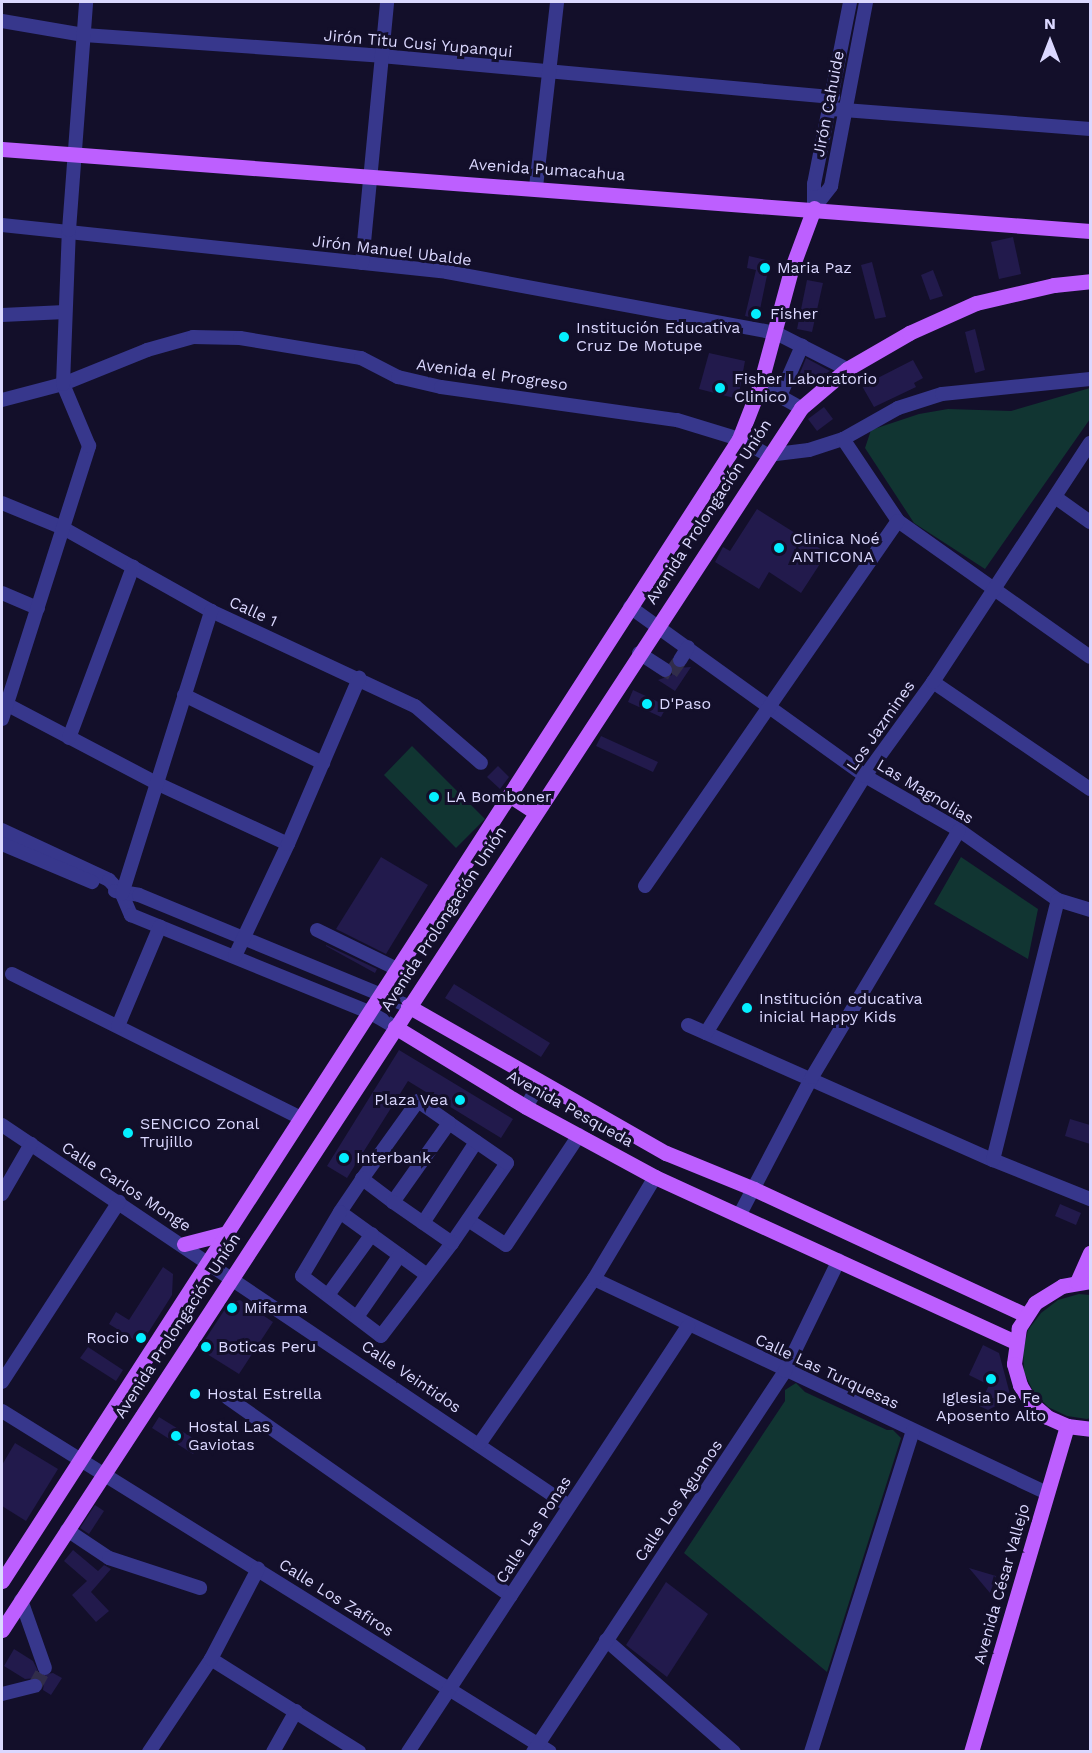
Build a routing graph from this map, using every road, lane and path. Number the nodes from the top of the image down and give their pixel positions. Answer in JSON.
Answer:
{"nodes":[{"id":1,"x":86,"y":2,"type":"edge"},
{"id":2,"x":387,"y":2,"type":"edge"},
{"id":3,"x":557,"y":2,"type":"edge"},
{"id":4,"x":850,"y":2,"type":"edge"},
{"id":5,"x":866,"y":2,"type":"edge"},
{"id":6,"x":2,"y":21,"type":"edge"},
{"id":7,"x":84,"y":35,"type":"junction"},
{"id":8,"x":381,"y":56,"type":"junction"},
{"id":9,"x":548,"y":73,"type":"junction"},
{"id":10,"x":832,"y":103,"type":"junction"},
{"id":11,"x":847,"y":109,"type":"junction"},
{"id":12,"x":1090,"y":129,"type":"edge"},
{"id":13,"x":2,"y":149,"type":"edge"},
{"id":14,"x":75,"y":154,"type":"junction"},
{"id":15,"x":370,"y":175,"type":"junction"},
{"id":16,"x":536,"y":187,"type":"junction"},
{"id":17,"x":814,"y":208,"type":"junction"},
{"id":18,"x":2,"y":225,"type":"edge"},
{"id":19,"x":69,"y":230,"type":"junction"},
{"id":20,"x":1090,"y":231,"type":"edge"},
{"id":21,"x":362,"y":263,"type":"junction"},
{"id":22,"x":1090,"y":281,"type":"edge"},
{"id":23,"x":65,"y":312,"type":"junction"},
{"id":24,"x":2,"y":315,"type":"edge"},
{"id":25,"x":776,"y":333,"type":"junction"},
{"id":26,"x":802,"y":346,"type":"junction"},
{"id":27,"x":847,"y":369,"type":"junction"},
{"id":28,"x":1090,"y":379,"type":"edge"},
{"id":29,"x":63,"y":384,"type":"junction"},
{"id":30,"x":760,"y":385,"type":"junction"},
{"id":31,"x":780,"y":396,"type":"junction"},
{"id":32,"x":2,"y":400,"type":"edge"},
{"id":33,"x":801,"y":408,"type":"junction"},
{"id":34,"x":739,"y":439,"type":"junction"},
{"id":35,"x":843,"y":439,"type":"junction"},
{"id":36,"x":1090,"y":443,"type":"edge"},
{"id":37,"x":768,"y":454,"type":"junction"},
{"id":38,"x":1055,"y":497,"type":"junction"},
{"id":39,"x":2,"y":503,"type":"edge"},
{"id":40,"x":898,"y":521,"type":"junction"},
{"id":41,"x":1090,"y":522,"type":"edge"},
{"id":42,"x":63,"y":528,"type":"junction"},
{"id":43,"x":133,"y":567,"type":"junction"},
{"id":44,"x":993,"y":591,"type":"junction"},
{"id":45,"x":2,"y":593,"type":"edge"},
{"id":46,"x":630,"y":607,"type":"junction"},
{"id":47,"x":38,"y":608,"type":"junction"},
{"id":48,"x":211,"y":611,"type":"junction"},
{"id":49,"x":657,"y":625,"type":"junction"},
{"id":50,"x":688,"y":647,"type":"junction"},
{"id":51,"x":639,"y":653,"type":"junction"},
{"id":52,"x":1090,"y":657,"type":"edge"},
{"id":53,"x":680,"y":660,"type":"tunnel mouth"},
{"id":54,"x":665,"y":670,"type":"dead end"},
{"id":55,"x":359,"y":678,"type":"junction"},
{"id":56,"x":933,"y":682,"type":"junction"},
{"id":57,"x":184,"y":695,"type":"junction"},
{"id":58,"x":4,"y":703,"type":"edge"},
{"id":59,"x":770,"y":706,"type":"junction"},
{"id":60,"x":2,"y":719,"type":"edge"},
{"id":61,"x":69,"y":738,"type":"junction"},
{"id":62,"x":323,"y":763,"type":"junction"},
{"id":63,"x":482,"y":763,"type":"dead end"},
{"id":64,"x":865,"y":776,"type":"junction"},
{"id":65,"x":156,"y":783,"type":"junction"},
{"id":66,"x":1090,"y":789,"type":"edge"},
{"id":67,"x":509,"y":795,"type":"junction"},
{"id":68,"x":535,"y":812,"type":"junction"},
{"id":69,"x":2,"y":830,"type":"edge"},
{"id":70,"x":959,"y":830,"type":"junction"},
{"id":71,"x":2,"y":844,"type":"edge"},
{"id":72,"x":288,"y":844,"type":"junction"},
{"id":73,"x":645,"y":886,"type":"dead end"},
{"id":74,"x":122,"y":894,"type":"junction"},
{"id":75,"x":1058,"y":900,"type":"junction"},
{"id":76,"x":1090,"y":910,"type":"edge"},
{"id":77,"x":160,"y":926,"type":"junction"},
{"id":78,"x":317,"y":930,"type":"dead end"},
{"id":79,"x":244,"y":937,"type":"junction"},
{"id":80,"x":235,"y":956,"type":"junction"},
{"id":81,"x":397,"y":969,"type":"junction"},
{"id":82,"x":12,"y":974,"type":"dead end"},
{"id":83,"x":382,"y":992,"type":"junction"},
{"id":84,"x":408,"y":1006,"type":"junction"},
{"id":85,"x":369,"y":1012,"type":"junction"},
{"id":86,"x":688,"y":1025,"type":"dead end"},
{"id":87,"x":118,"y":1026,"type":"junction"},
{"id":88,"x":394,"y":1028,"type":"junction"},
{"id":89,"x":706,"y":1033,"type":"junction"},
{"id":90,"x":812,"y":1077,"type":"junction"},
{"id":91,"x":540,"y":1083,"type":"junction"},
{"id":92,"x":526,"y":1107,"type":"junction"},
{"id":93,"x":301,"y":1118,"type":"junction"},
{"id":94,"x":449,"y":1123,"type":"junction"},
{"id":95,"x":2,"y":1125,"type":"edge"},
{"id":96,"x":579,"y":1136,"type":"junction"},
{"id":97,"x":477,"y":1142,"type":"junction"},
{"id":98,"x":31,"y":1144,"type":"junction"},
{"id":99,"x":993,"y":1160,"type":"junction"},
{"id":100,"x":655,"y":1177,"type":"junction"},
{"id":101,"x":362,"y":1179,"type":"junction"},
{"id":102,"x":754,"y":1189,"type":"junction"},
{"id":103,"x":2,"y":1194,"type":"edge"},
{"id":104,"x":1090,"y":1199,"type":"edge"},
{"id":105,"x":119,"y":1202,"type":"junction"},
{"id":106,"x":393,"y":1202,"type":"junction"},
{"id":107,"x":340,"y":1212,"type":"junction"},
{"id":108,"x":740,"y":1214,"type":"junction"},
{"id":109,"x":468,"y":1220,"type":"junction"},
{"id":110,"x":423,"y":1223,"type":"junction"},
{"id":111,"x":226,"y":1233,"type":"junction"},
{"id":112,"x":372,"y":1234,"type":"junction"},
{"id":113,"x":452,"y":1243,"type":"junction"},
{"id":114,"x":184,"y":1244,"type":"junction"},
{"id":115,"x":1090,"y":1253,"type":"edge"},
{"id":116,"x":400,"y":1255,"type":"junction"},
{"id":117,"x":208,"y":1260,"type":"junction"},
{"id":118,"x":839,"y":1260,"type":"junction"},
{"id":119,"x":427,"y":1275,"type":"junction"},
{"id":120,"x":232,"y":1277,"type":"junction"},
{"id":121,"x":594,"y":1279,"type":"junction"},
{"id":122,"x":1084,"y":1282,"type":"edge"},
{"id":123,"x":328,"y":1295,"type":"junction"},
{"id":124,"x":1025,"y":1315,"type":"junction"},
{"id":125,"x":357,"y":1317,"type":"junction"},
{"id":126,"x":688,"y":1326,"type":"junction"},
{"id":127,"x":1015,"y":1342,"type":"junction"},
{"id":128,"x":785,"y":1371,"type":"junction"},
{"id":129,"x":2,"y":1382,"type":"edge"},
{"id":130,"x":228,"y":1398,"type":"dead end"},
{"id":131,"x":2,"y":1411,"type":"edge"},
{"id":132,"x":1067,"y":1426,"type":"junction"},
{"id":133,"x":1090,"y":1429,"type":"edge"},
{"id":134,"x":913,"y":1431,"type":"junction"},
{"id":135,"x":480,"y":1443,"type":"junction"},
{"id":136,"x":79,"y":1461,"type":"junction"},
{"id":137,"x":104,"y":1474,"type":"junction"},
{"id":138,"x":1047,"y":1493,"type":"junction"},
{"id":139,"x":569,"y":1506,"type":"junction"},
{"id":140,"x":67,"y":1530,"type":"junction"},
{"id":141,"x":258,"y":1569,"type":"junction"},
{"id":142,"x":2,"y":1581,"type":"edge"},
{"id":143,"x":200,"y":1588,"type":"dead end"},
{"id":144,"x":511,"y":1596,"type":"junction"},
{"id":145,"x":21,"y":1600,"type":"junction"},
{"id":146,"x":2,"y":1630,"type":"edge"},
{"id":147,"x":606,"y":1640,"type":"junction"},
{"id":148,"x":211,"y":1659,"type":"junction"},
{"id":149,"x":45,"y":1668,"type":"dead end"},
{"id":150,"x":35,"y":1686,"type":"dead end"},
{"id":151,"x":450,"y":1688,"type":"junction"},
{"id":152,"x":2,"y":1694,"type":"edge"},
{"id":153,"x":296,"y":1711,"type":"junction"},
{"id":154,"x":536,"y":1747,"type":"edge"},
{"id":155,"x":149,"y":1752,"type":"edge"},
{"id":156,"x":273,"y":1752,"type":"edge"},
{"id":157,"x":359,"y":1752,"type":"edge"},
{"id":158,"x":408,"y":1752,"type":"edge"},
{"id":159,"x":550,"y":1752,"type":"edge"},
{"id":160,"x":734,"y":1752,"type":"edge"},
{"id":161,"x":811,"y":1752,"type":"edge"},
{"id":162,"x":971,"y":1752,"type":"edge"}],
"edges":[{"from":1,"to":7,"type":"street"},
{"from":2,"to":8,"type":"street"},
{"from":3,"to":9,"type":"street"},
{"from":4,"to":10,"type":"street","name":"Jirón Cahuide"},
{"from":5,"to":11,"type":"street","name":"Jirón Cahuide"},
{"from":6,"to":7,"type":"street","name":"Jirón Titu Cusi Yupanqui"},
{"from":7,"to":8,"type":"street","name":"Jirón Titu Cusi Yupanqui"},
{"from":7,"to":14,"type":"street"},
{"from":8,"to":9,"type":"street","name":"Jirón Titu Cusi Yupanqui"},
{"from":8,"to":15,"type":"street"},
{"from":9,"to":10,"type":"street","name":"Jirón Titu Cusi Yupanqui"},
{"from":9,"to":16,"type":"street"},
{"from":10,"to":11,"type":"street","name":"Jirón Titu Cusi Yupanqui"},
{"from":10,"to":17,"type":"street","name":"Jirón Cahuide"},
{"from":11,"to":12,"type":"street","name":"Jirón Titu Cusi Yupanqui"},
{"from":11,"to":17,"type":"street","name":"Jirón Cahuide"},
{"from":13,"to":14,"type":"main road","name":"Avenida Pumacahua"},
{"from":14,"to":15,"type":"main road","name":"Avenida Pumacahua"},
{"from":14,"to":19,"type":"street"},
{"from":15,"to":16,"type":"main road","name":"Avenida Pumacahua"},
{"from":15,"to":21,"type":"street"},
{"from":16,"to":17,"type":"main road","name":"Avenida Pumacahua"},
{"from":17,"to":20,"type":"main road","name":"Avenida Pumacahua"},
{"from":17,"to":25,"type":"main road","name":"Jirón Cahuide"},
{"from":18,"to":19,"type":"street","name":"Jirón Manuel Ubalde"},
{"from":19,"to":21,"type":"street","name":"Jirón Manuel Ubalde"},
{"from":19,"to":23,"type":"street"},
{"from":21,"to":25,"type":"street","name":"Jirón Manuel Ubalde"},
{"from":22,"to":27,"type":"main road","name":"Avenida Prolongación Unión"},
{"from":23,"to":24,"type":"street"},
{"from":23,"to":29,"type":"street"},
{"from":25,"to":26,"type":"street","name":"Jirón Manuel Ubalde"},
{"from":25,"to":30,"type":"main road","name":"Jirón Cahuide"},
{"from":26,"to":27,"type":"street","name":"Jirón Manuel Ubalde"},
{"from":26,"to":31,"type":"street"},
{"from":27,"to":33,"type":"main road","name":"Avenida Prolongación Unión"},
{"from":28,"to":35,"type":"street"},
{"from":29,"to":32,"type":"street","name":"Avenida el Progreso"},
{"from":29,"to":34,"type":"street","name":"Avenida el Progreso"},
{"from":29,"to":42,"type":"street"},
{"from":30,"to":31,"type":"street"},
{"from":30,"to":34,"type":"main road","name":"Jirón Cahuide"},
{"from":31,"to":33,"type":"street"},
{"from":33,"to":37,"type":"main road","name":"Avenida Prolongación Unión"},
{"from":34,"to":37,"type":"street","name":"Avenida el Progreso"},
{"from":34,"to":46,"type":"main road","name":"Avenida Prolongación Unión"},
{"from":35,"to":37,"type":"street"},
{"from":35,"to":40,"type":"street"},
{"from":36,"to":38,"type":"street","name":"Los Jazmines"},
{"from":37,"to":49,"type":"main road","name":"Avenida Prolongación Unión"},
{"from":38,"to":41,"type":"street"},
{"from":38,"to":44,"type":"street","name":"Los Jazmines"},
{"from":39,"to":42,"type":"street","name":"Calle 1"},
{"from":40,"to":44,"type":"street"},
{"from":40,"to":59,"type":"street"},
{"from":42,"to":43,"type":"street","name":"Calle 1"},
{"from":42,"to":47,"type":"street"},
{"from":43,"to":48,"type":"street","name":"Calle 1"},
{"from":43,"to":61,"type":"street"},
{"from":44,"to":52,"type":"street"},
{"from":44,"to":56,"type":"street","name":"Los Jazmines"},
{"from":45,"to":47,"type":"street"},
{"from":46,"to":49,"type":"street","name":"Las Magnolias"},
{"from":46,"to":67,"type":"main road","name":"Avenida Prolongación Unión"},
{"from":47,"to":58,"type":"street"},
{"from":48,"to":55,"type":"street","name":"Calle 1"},
{"from":48,"to":57,"type":"street"},
{"from":49,"to":50,"type":"street","name":"Las Magnolias"},
{"from":49,"to":51,"type":"main road","name":"Avenida Prolongación Unión"},
{"from":50,"to":53,"type":"street"},
{"from":50,"to":59,"type":"street","name":"Las Magnolias"},
{"from":51,"to":54,"type":"street"},
{"from":51,"to":68,"type":"main road","name":"Avenida Prolongación Unión"},
{"from":55,"to":62,"type":"street"},
{"from":55,"to":63,"type":"street","name":"Calle 1"},
{"from":56,"to":64,"type":"street","name":"Los Jazmines"},
{"from":56,"to":66,"type":"street"},
{"from":57,"to":62,"type":"street"},
{"from":57,"to":65,"type":"street"},
{"from":58,"to":60,"type":"street"},
{"from":58,"to":61,"type":"street"},
{"from":59,"to":64,"type":"street","name":"Las Magnolias"},
{"from":59,"to":73,"type":"street"},
{"from":61,"to":65,"type":"street"},
{"from":62,"to":72,"type":"street"},
{"from":64,"to":70,"type":"street","name":"Las Magnolias"},
{"from":64,"to":89,"type":"street","name":"Los Jazmines"},
{"from":65,"to":72,"type":"street"},
{"from":65,"to":74,"type":"street"},
{"from":67,"to":68,"type":"main road"},
{"from":67,"to":81,"type":"main road","name":"Avenida Prolongación Unión"},
{"from":68,"to":84,"type":"main road","name":"Avenida Prolongación Unión"},
{"from":69,"to":74,"type":"street"},
{"from":70,"to":75,"type":"street","name":"Las Magnolias"},
{"from":70,"to":90,"type":"street"},
{"from":71,"to":74,"type":"street","name":"Avenida Pesqueda"},
{"from":72,"to":79,"type":"street"},
{"from":74,"to":77,"type":"street","name":"Avenida Pesqueda"},
{"from":74,"to":79,"type":"street","name":"Avenida Pesqueda"},
{"from":75,"to":76,"type":"street","name":"Las Magnolias"},
{"from":75,"to":99,"type":"street"},
{"from":77,"to":80,"type":"street","name":"Avenida Pesqueda"},
{"from":77,"to":87,"type":"street"},
{"from":78,"to":81,"type":"street"},
{"from":79,"to":80,"type":"street"},
{"from":79,"to":83,"type":"street","name":"Avenida Pesqueda"},
{"from":80,"to":85,"type":"street","name":"Avenida Pesqueda"},
{"from":81,"to":83,"type":"main road","name":"Avenida Prolongación Unión"},
{"from":82,"to":87,"type":"street"},
{"from":83,"to":84,"type":"street","name":"Avenida Pesqueda"},
{"from":83,"to":85,"type":"main road","name":"Avenida Prolongación Unión"},
{"from":84,"to":88,"type":"main road","name":"Avenida Prolongación Unión"},
{"from":84,"to":91,"type":"main road","name":"Avenida Pesqueda"},
{"from":85,"to":88,"type":"street","name":"Avenida Pesqueda"},
{"from":85,"to":93,"type":"main road","name":"Avenida Prolongación Unión"},
{"from":86,"to":89,"type":"street"},
{"from":87,"to":93,"type":"street"},
{"from":88,"to":92,"type":"main road","name":"Avenida Pesqueda"},
{"from":88,"to":120,"type":"main road","name":"Avenida Prolongación Unión"},
{"from":89,"to":90,"type":"street"},
{"from":90,"to":99,"type":"street"},
{"from":90,"to":102,"type":"street"},
{"from":91,"to":92,"type":"street"},
{"from":91,"to":102,"type":"main road","name":"Avenida Pesqueda"},
{"from":92,"to":96,"type":"main road","name":"Avenida Pesqueda"},
{"from":93,"to":111,"type":"main road","name":"Avenida Prolongación Unión"},
{"from":94,"to":97,"type":"street"},
{"from":94,"to":101,"type":"street"},
{"from":94,"to":106,"type":"street"},
{"from":95,"to":98,"type":"street","name":"Calle Carlos Monge"},
{"from":96,"to":100,"type":"main road","name":"Avenida Pesqueda"},
{"from":96,"to":109,"type":"street"},
{"from":97,"to":109,"type":"street"},
{"from":97,"to":110,"type":"street"},
{"from":98,"to":103,"type":"street"},
{"from":98,"to":105,"type":"street","name":"Calle Carlos Monge"},
{"from":99,"to":104,"type":"street"},
{"from":100,"to":108,"type":"main road","name":"Avenida Pesqueda"},
{"from":100,"to":121,"type":"street"},
{"from":101,"to":106,"type":"street"},
{"from":101,"to":107,"type":"street"},
{"from":102,"to":108,"type":"street"},
{"from":102,"to":124,"type":"main road","name":"Avenida Pesqueda"},
{"from":105,"to":114,"type":"street","name":"Calle Carlos Monge"},
{"from":105,"to":129,"type":"street"},
{"from":106,"to":110,"type":"street"},
{"from":107,"to":112,"type":"street"},
{"from":107,"to":123,"type":"street"},
{"from":108,"to":118,"type":"main road","name":"Avenida Pesqueda"},
{"from":109,"to":113,"type":"street"},
{"from":110,"to":113,"type":"street"},
{"from":111,"to":114,"type":"main road"},
{"from":111,"to":117,"type":"main road","name":"Avenida Prolongación Unión"},
{"from":112,"to":116,"type":"street"},
{"from":112,"to":123,"type":"street"},
{"from":113,"to":119,"type":"street"},
{"from":114,"to":117,"type":"street","name":"Calle Carlos Monge"},
{"from":115,"to":122,"type":"main road"},
{"from":116,"to":119,"type":"street"},
{"from":116,"to":125,"type":"street"},
{"from":117,"to":120,"type":"street","name":"Calle Carlos Monge"},
{"from":117,"to":136,"type":"main road","name":"Avenida Prolongación Unión"},
{"from":118,"to":127,"type":"main road","name":"Avenida Pesqueda"},
{"from":118,"to":128,"type":"street","name":"Calle Los Aguanos"},
{"from":119,"to":125,"type":"street"},
{"from":120,"to":135,"type":"street","name":"Calle Veintidos"},
{"from":120,"to":137,"type":"main road","name":"Avenida Prolongación Unión"},
{"from":121,"to":126,"type":"street","name":"Calle Las Turquesas"},
{"from":121,"to":135,"type":"street"},
{"from":122,"to":124,"type":"main road"},
{"from":123,"to":125,"type":"street"},
{"from":124,"to":127,"type":"main road"},
{"from":126,"to":128,"type":"street","name":"Calle Las Turquesas"},
{"from":126,"to":139,"type":"street","name":"Calle Las Ponas"},
{"from":127,"to":132,"type":"main road"},
{"from":128,"to":134,"type":"street","name":"Calle Las Turquesas"},
{"from":128,"to":147,"type":"street","name":"Calle Los Aguanos"},
{"from":130,"to":144,"type":"street"},
{"from":131,"to":136,"type":"street","name":"Calle Los Zafiros"},
{"from":132,"to":133,"type":"main road"},
{"from":132,"to":138,"type":"main road","name":"Avenida César Vallejo"},
{"from":134,"to":138,"type":"street","name":"Calle Las Turquesas"},
{"from":134,"to":161,"type":"street"},
{"from":135,"to":139,"type":"street","name":"Calle Veintidos"},
{"from":136,"to":137,"type":"street","name":"Calle Los Zafiros"},
{"from":136,"to":142,"type":"main road","name":"Avenida Prolongación Unión"},
{"from":137,"to":140,"type":"main road","name":"Avenida Prolongación Unión"},
{"from":137,"to":141,"type":"street","name":"Calle Los Zafiros"},
{"from":138,"to":162,"type":"main road","name":"Avenida César Vallejo"},
{"from":139,"to":144,"type":"street","name":"Calle Las Ponas"},
{"from":140,"to":143,"type":"street"},
{"from":140,"to":145,"type":"main road","name":"Avenida Prolongación Unión"},
{"from":141,"to":148,"type":"street"},
{"from":141,"to":151,"type":"street","name":"Calle Los Zafiros"},
{"from":144,"to":151,"type":"street","name":"Calle Las Ponas"},
{"from":145,"to":146,"type":"main road","name":"Avenida Prolongación Unión"},
{"from":145,"to":149,"type":"street"},
{"from":147,"to":154,"type":"street","name":"Calle Los Aguanos"},
{"from":147,"to":160,"type":"street"},
{"from":148,"to":153,"type":"street"},
{"from":148,"to":155,"type":"street"},
{"from":150,"to":152,"type":"street"},
{"from":151,"to":154,"type":"street","name":"Calle Los Zafiros"},
{"from":151,"to":158,"type":"street","name":"Calle Las Ponas"},
{"from":153,"to":156,"type":"street"},
{"from":153,"to":157,"type":"street"},
{"from":154,"to":159,"type":"street","name":"Calle Los Zafiros"}]}
